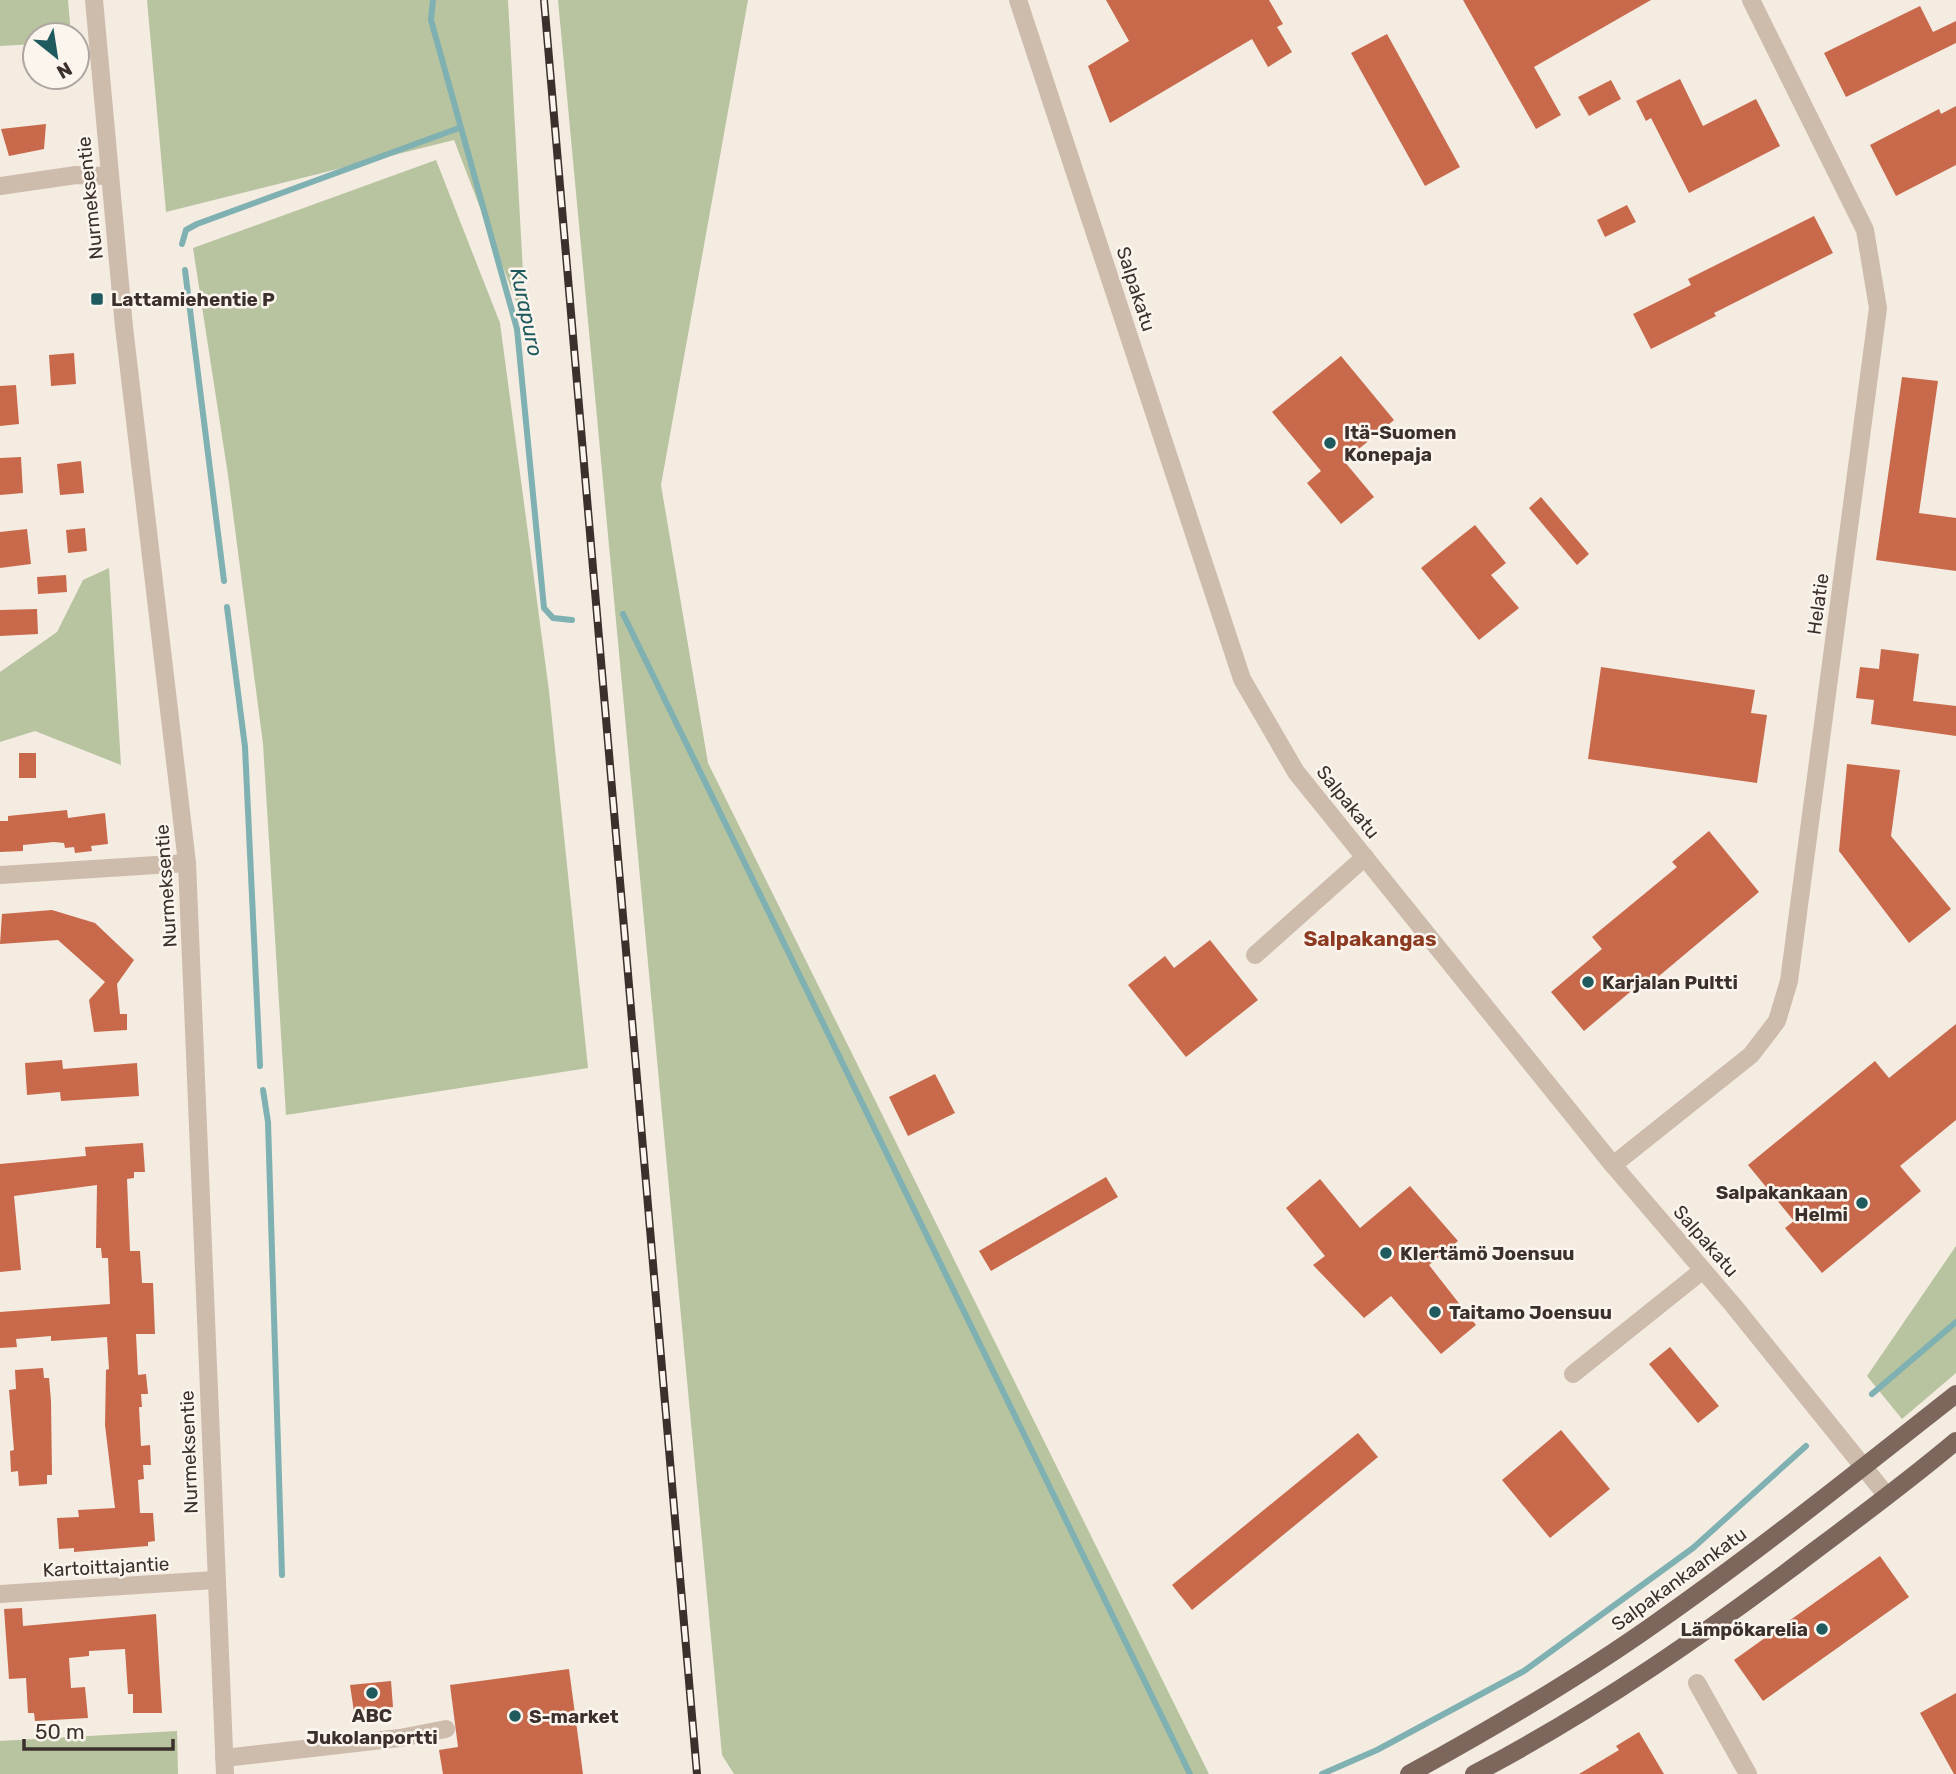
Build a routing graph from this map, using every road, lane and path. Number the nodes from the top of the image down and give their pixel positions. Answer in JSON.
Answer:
{"nodes":[{"id":1,"x":94,"y":0,"type":"edge"},
{"id":2,"x":1018,"y":0,"type":"edge"},
{"id":3,"x":1751,"y":0,"type":"edge"},
{"id":4,"x":108,"y":176,"type":"junction"},
{"id":5,"x":0,"y":186,"type":"edge"},
{"id":6,"x":1365,"y":858,"type":"junction"},
{"id":7,"x":187,"y":863,"type":"junction"},
{"id":8,"x":0,"y":875,"type":"edge"},
{"id":9,"x":1255,"y":955,"type":"dead end"},
{"id":10,"x":1613,"y":1165,"type":"junction"},
{"id":11,"x":1703,"y":1270,"type":"junction"},
{"id":12,"x":1573,"y":1374,"type":"dead end"},
{"id":13,"x":1956,"y":1394,"type":"edge"},
{"id":14,"x":1956,"y":1441,"type":"edge"},
{"id":15,"x":1864,"y":1466,"type":"junction"},
{"id":16,"x":1887,"y":1496,"type":"junction"},
{"id":17,"x":215,"y":1580,"type":"junction"},
{"id":18,"x":0,"y":1594,"type":"edge"},
{"id":19,"x":1697,"y":1683,"type":"dead end"},
{"id":20,"x":446,"y":1729,"type":"dead end"},
{"id":21,"x":225,"y":1766,"type":"edge"},
{"id":22,"x":1409,"y":1774,"type":"edge"},
{"id":23,"x":1474,"y":1774,"type":"edge"},
{"id":24,"x":1748,"y":1774,"type":"edge"}],
"edges":[{"from":1,"to":4,"type":"street","name":"Nurmeksentie"},
{"from":2,"to":6,"type":"street","name":"Salpakatu"},
{"from":3,"to":10,"type":"street","name":"Helatie"},
{"from":4,"to":5,"type":"street"},
{"from":4,"to":7,"type":"street","name":"Nurmeksentie"},
{"from":6,"to":9,"type":"street"},
{"from":6,"to":10,"type":"street","name":"Salpakatu"},
{"from":7,"to":8,"type":"street"},
{"from":7,"to":17,"type":"street","name":"Nurmeksentie"},
{"from":10,"to":11,"type":"street","name":"Salpakatu"},
{"from":11,"to":12,"type":"street"},
{"from":11,"to":15,"type":"street","name":"Salpakatu"},
{"from":13,"to":15,"type":"main road","name":"Salpakankaankatu"},
{"from":14,"to":16,"type":"main road"},
{"from":15,"to":16,"type":"street","name":"Salpakatu"},
{"from":15,"to":22,"type":"main road","name":"Salpakankaankatu"},
{"from":16,"to":23,"type":"main road"},
{"from":17,"to":18,"type":"street","name":"Kartoittajantie"},
{"from":17,"to":21,"type":"street","name":"Nurmeksentie"},
{"from":19,"to":24,"type":"street"},
{"from":20,"to":21,"type":"street"}]}
